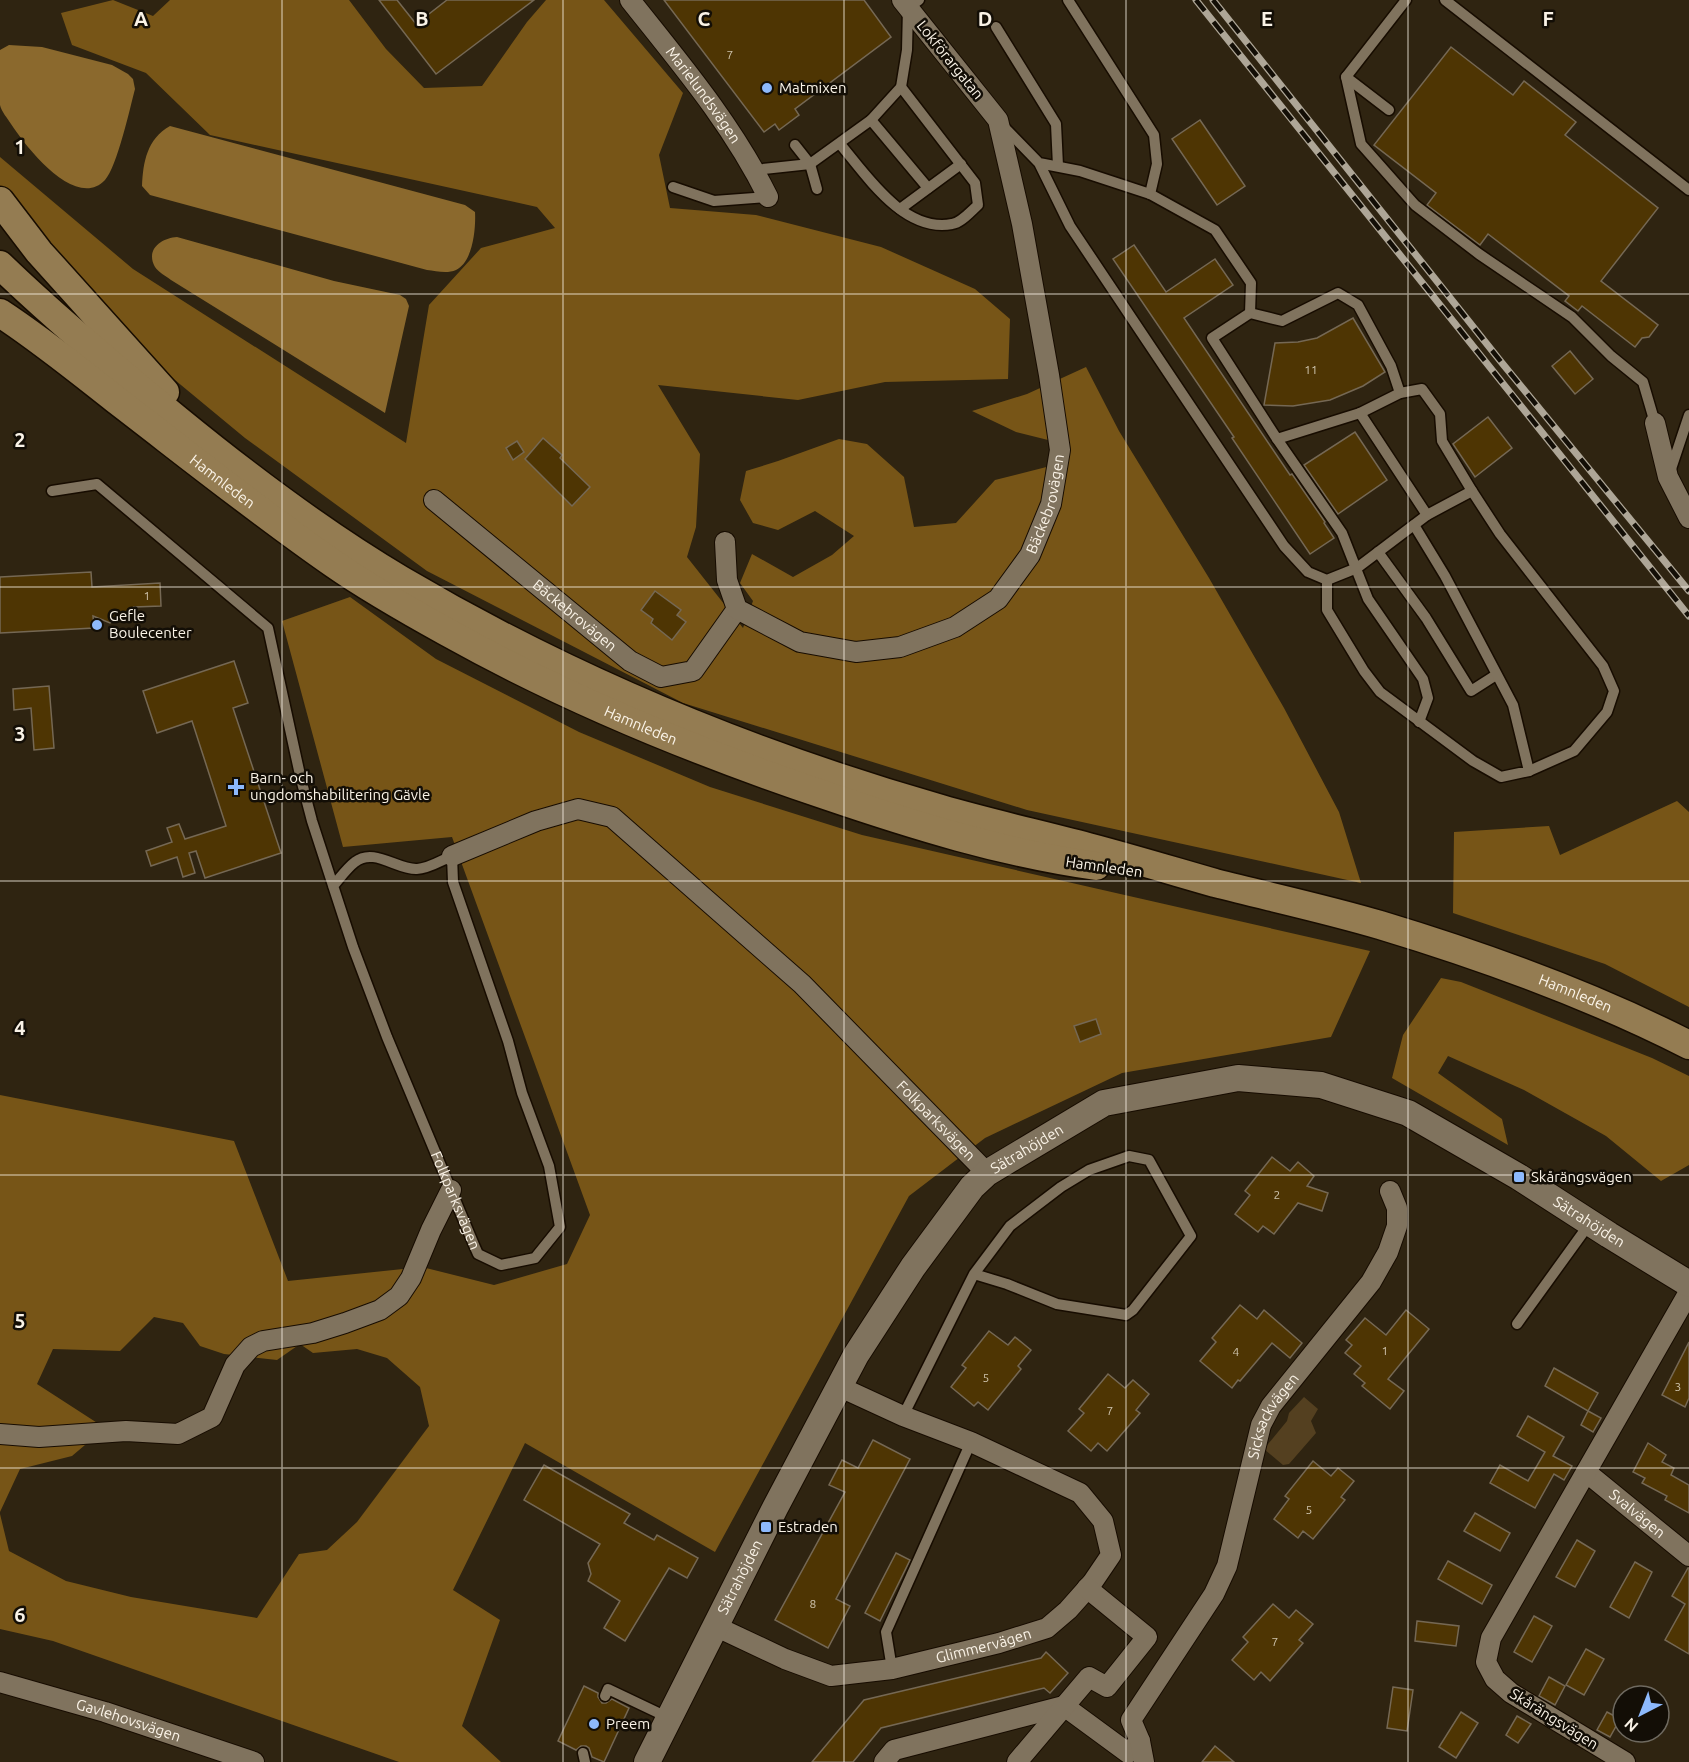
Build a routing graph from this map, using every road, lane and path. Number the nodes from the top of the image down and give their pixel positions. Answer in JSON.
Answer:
{"nodes":[{"id":1,"x":630,"y":0,"type":"edge"},
{"id":2,"x":1068,"y":0,"type":"edge"},
{"id":3,"x":1406,"y":0,"type":"edge"},
{"id":4,"x":1444,"y":0,"type":"edge"},
{"id":5,"x":910,"y":3,"type":"edge"},
{"id":6,"x":996,"y":27,"type":"dead end"},
{"id":7,"x":1346,"y":77,"type":"junction"},
{"id":8,"x":901,"y":87,"type":"junction"},
{"id":9,"x":1389,"y":110,"type":"dead end"},
{"id":10,"x":871,"y":120,"type":"junction"},
{"id":11,"x":998,"y":120,"type":"junction"},
{"id":12,"x":840,"y":144,"type":"junction"},
{"id":13,"x":795,"y":145,"type":"dead end"},
{"id":14,"x":1039,"y":163,"type":"junction"},
{"id":15,"x":810,"y":164,"type":"junction"},
{"id":16,"x":961,"y":164,"type":"junction"},
{"id":17,"x":1058,"y":166,"type":"junction"},
{"id":18,"x":754,"y":170,"type":"junction"},
{"id":19,"x":673,"y":187,"type":"dead end"},
{"id":20,"x":928,"y":188,"type":"junction"},
{"id":21,"x":817,"y":189,"type":"dead end"},
{"id":22,"x":1689,"y":190,"type":"edge"},
{"id":23,"x":1150,"y":194,"type":"junction"},
{"id":24,"x":768,"y":197,"type":"joint"},
{"id":25,"x":0,"y":201,"type":"edge"},
{"id":26,"x":900,"y":209,"type":"junction"},
{"id":27,"x":0,"y":265,"type":"edge"},
{"id":28,"x":0,"y":288,"type":"edge"},
{"id":29,"x":0,"y":313,"type":"edge"},
{"id":30,"x":1250,"y":313,"type":"junction"},
{"id":31,"x":1400,"y":393,"type":"junction"},
{"id":32,"x":133,"y":413,"type":"junction"},
{"id":33,"x":1360,"y":413,"type":"junction"},
{"id":34,"x":1689,"y":415,"type":"edge"},
{"id":35,"x":1655,"y":423,"type":"joint"},
{"id":36,"x":1277,"y":439,"type":"junction"},
{"id":37,"x":222,"y":456,"type":"junction"},
{"id":38,"x":1668,"y":477,"type":"junction"},
{"id":39,"x":52,"y":491,"type":"dead end"},
{"id":40,"x":1472,"y":491,"type":"junction"},
{"id":41,"x":434,"y":500,"type":"dead end"},
{"id":42,"x":1427,"y":515,"type":"junction"},
{"id":43,"x":1689,"y":518,"type":"edge"},
{"id":44,"x":1414,"y":525,"type":"junction"},
{"id":45,"x":725,"y":542,"type":"dead end"},
{"id":46,"x":1378,"y":552,"type":"junction"},
{"id":47,"x":1357,"y":568,"type":"junction"},
{"id":48,"x":1326,"y":580,"type":"junction"},
{"id":49,"x":737,"y":609,"type":"junction"},
{"id":50,"x":1496,"y":675,"type":"junction"},
{"id":51,"x":1419,"y":722,"type":"junction"},
{"id":52,"x":1529,"y":771,"type":"junction"},
{"id":53,"x":452,"y":856,"type":"junction"},
{"id":54,"x":1215,"y":882,"type":"junction"},
{"id":55,"x":333,"y":886,"type":"junction"},
{"id":56,"x":1689,"y":1045,"type":"edge"},
{"id":57,"x":987,"y":1173,"type":"junction"},
{"id":58,"x":451,"y":1190,"type":"junction"},
{"id":59,"x":1390,"y":1191,"type":"dead end"},
{"id":60,"x":1590,"y":1223,"type":"junction"},
{"id":61,"x":974,"y":1274,"type":"junction"},
{"id":62,"x":1689,"y":1284,"type":"edge"},
{"id":63,"x":1689,"y":1292,"type":"edge"},
{"id":64,"x":1517,"y":1324,"type":"dead end"},
{"id":65,"x":840,"y":1387,"type":"junction"},
{"id":66,"x":903,"y":1416,"type":"junction"},
{"id":67,"x":0,"y":1434,"type":"edge"},
{"id":68,"x":972,"y":1442,"type":"junction"},
{"id":69,"x":1586,"y":1472,"type":"junction"},
{"id":70,"x":1689,"y":1556,"type":"edge"},
{"id":71,"x":1087,"y":1588,"type":"junction"},
{"id":72,"x":717,"y":1627,"type":"junction"},
{"id":73,"x":1147,"y":1637,"type":"junction"},
{"id":74,"x":1172,"y":1659,"type":"junction"},
{"id":75,"x":892,"y":1669,"type":"junction"},
{"id":76,"x":0,"y":1682,"type":"edge"},
{"id":77,"x":605,"y":1696,"type":"dead end"},
{"id":78,"x":1064,"y":1706,"type":"junction"},
{"id":79,"x":669,"y":1718,"type":"junction"},
{"id":80,"x":1140,"y":1741,"type":"junction"},
{"id":81,"x":254,"y":1762,"type":"edge"},
{"id":82,"x":647,"y":1762,"type":"edge"},
{"id":83,"x":884,"y":1762,"type":"edge"},
{"id":84,"x":1017,"y":1762,"type":"edge"},
{"id":85,"x":1144,"y":1762,"type":"edge"},
{"id":86,"x":1625,"y":1762,"type":"edge"}],
"edges":[{"from":1,"to":18,"type":"street","name":"Marielundsvägen"},
{"from":2,"to":23,"type":"lane"},
{"from":3,"to":7,"type":"lane"},
{"from":4,"to":22,"type":"lane"},
{"from":5,"to":8,"type":"lane"},
{"from":5,"to":11,"type":"street","name":"Lokförargatan"},
{"from":6,"to":17,"type":"lane"},
{"from":7,"to":9,"type":"lane"},
{"from":7,"to":35,"type":"lane"},
{"from":8,"to":10,"type":"lane"},
{"from":8,"to":16,"type":"lane"},
{"from":10,"to":12,"type":"lane"},
{"from":10,"to":20,"type":"lane"},
{"from":11,"to":14,"type":"lane"},
{"from":11,"to":49,"type":"street","name":"Bäckebrovägen"},
{"from":12,"to":15,"type":"lane"},
{"from":12,"to":26,"type":"lane"},
{"from":13,"to":15,"type":"lane"},
{"from":14,"to":17,"type":"lane"},
{"from":14,"to":48,"type":"lane"},
{"from":15,"to":18,"type":"lane"},
{"from":15,"to":21,"type":"lane"},
{"from":16,"to":20,"type":"lane"},
{"from":16,"to":26,"type":"lane"},
{"from":17,"to":23,"type":"lane"},
{"from":18,"to":24,"type":"street","name":"Marielundsvägen"},
{"from":19,"to":24,"type":"lane"},
{"from":20,"to":26,"type":"lane"},
{"from":23,"to":30,"type":"lane"},
{"from":25,"to":37,"type":"main road","name":"Hamnleden"},
{"from":27,"to":37,"type":"main road","name":"Hamnleden"},
{"from":28,"to":32,"type":"main road","name":"Hamnleden"},
{"from":29,"to":32,"type":"main road","name":"Hamnleden"},
{"from":30,"to":31,"type":"lane"},
{"from":30,"to":36,"type":"lane"},
{"from":31,"to":33,"type":"lane"},
{"from":31,"to":40,"type":"lane"},
{"from":32,"to":54,"type":"main road","name":"Hamnleden"},
{"from":33,"to":36,"type":"lane"},
{"from":33,"to":42,"type":"lane"},
{"from":34,"to":38,"type":"lane"},
{"from":35,"to":38,"type":"street"},
{"from":36,"to":47,"type":"lane"},
{"from":37,"to":54,"type":"main road","name":"Hamnleden"},
{"from":38,"to":43,"type":"street"},
{"from":39,"to":55,"type":"lane"},
{"from":40,"to":42,"type":"lane"},
{"from":40,"to":52,"type":"lane"},
{"from":41,"to":49,"type":"street","name":"Bäckebrovägen"},
{"from":42,"to":44,"type":"lane"},
{"from":44,"to":46,"type":"lane"},
{"from":44,"to":50,"type":"lane"},
{"from":45,"to":49,"type":"street"},
{"from":46,"to":47,"type":"lane"},
{"from":46,"to":50,"type":"lane"},
{"from":47,"to":48,"type":"lane"},
{"from":47,"to":51,"type":"lane"},
{"from":48,"to":51,"type":"lane"},
{"from":50,"to":52,"type":"lane"},
{"from":51,"to":52,"type":"lane"},
{"from":53,"to":55,"type":"lane","name":"Folkparksvägen"},
{"from":53,"to":57,"type":"street","name":"Folkparksvägen"},
{"from":53,"to":58,"type":"lane","name":"Folkparksvägen"},
{"from":54,"to":56,"type":"main road","name":"Hamnleden"},
{"from":55,"to":58,"type":"lane","name":"Folkparksvägen"},
{"from":57,"to":60,"type":"street","name":"Sätrahöjden"},
{"from":57,"to":65,"type":"street","name":"Sätrahöjden"},
{"from":58,"to":67,"type":"street"},
{"from":59,"to":74,"type":"street","name":"Sicksackvägen"},
{"from":60,"to":62,"type":"street","name":"Sätrahöjden"},
{"from":60,"to":64,"type":"lane"},
{"from":61,"to":61,"type":"lane"},
{"from":61,"to":66,"type":"lane"},
{"from":63,"to":69,"type":"street","name":"Skårängsvägen"},
{"from":65,"to":66,"type":"street","name":"Glimmervägen"},
{"from":65,"to":72,"type":"street","name":"Sätrahöjden"},
{"from":66,"to":68,"type":"street","name":"Glimmervägen"},
{"from":68,"to":71,"type":"street","name":"Glimmervägen"},
{"from":68,"to":75,"type":"lane"},
{"from":69,"to":70,"type":"street","name":"Svalvägen"},
{"from":69,"to":86,"type":"street","name":"Skårängsvägen"},
{"from":71,"to":73,"type":"street"},
{"from":71,"to":75,"type":"street","name":"Glimmervägen"},
{"from":72,"to":75,"type":"street","name":"Glimmervägen"},
{"from":72,"to":79,"type":"street","name":"Sätrahöjden"},
{"from":73,"to":74,"type":"street"},
{"from":73,"to":78,"type":"street"},
{"from":74,"to":80,"type":"street","name":"Sicksackvägen"},
{"from":76,"to":81,"type":"street","name":"Gavlehovsvägen"},
{"from":77,"to":79,"type":"lane"},
{"from":78,"to":80,"type":"street"},
{"from":78,"to":83,"type":"street"},
{"from":78,"to":84,"type":"street"},
{"from":79,"to":82,"type":"street","name":"Sätrahöjden"},
{"from":80,"to":85,"type":"street","name":"Sicksackvägen"}]}
